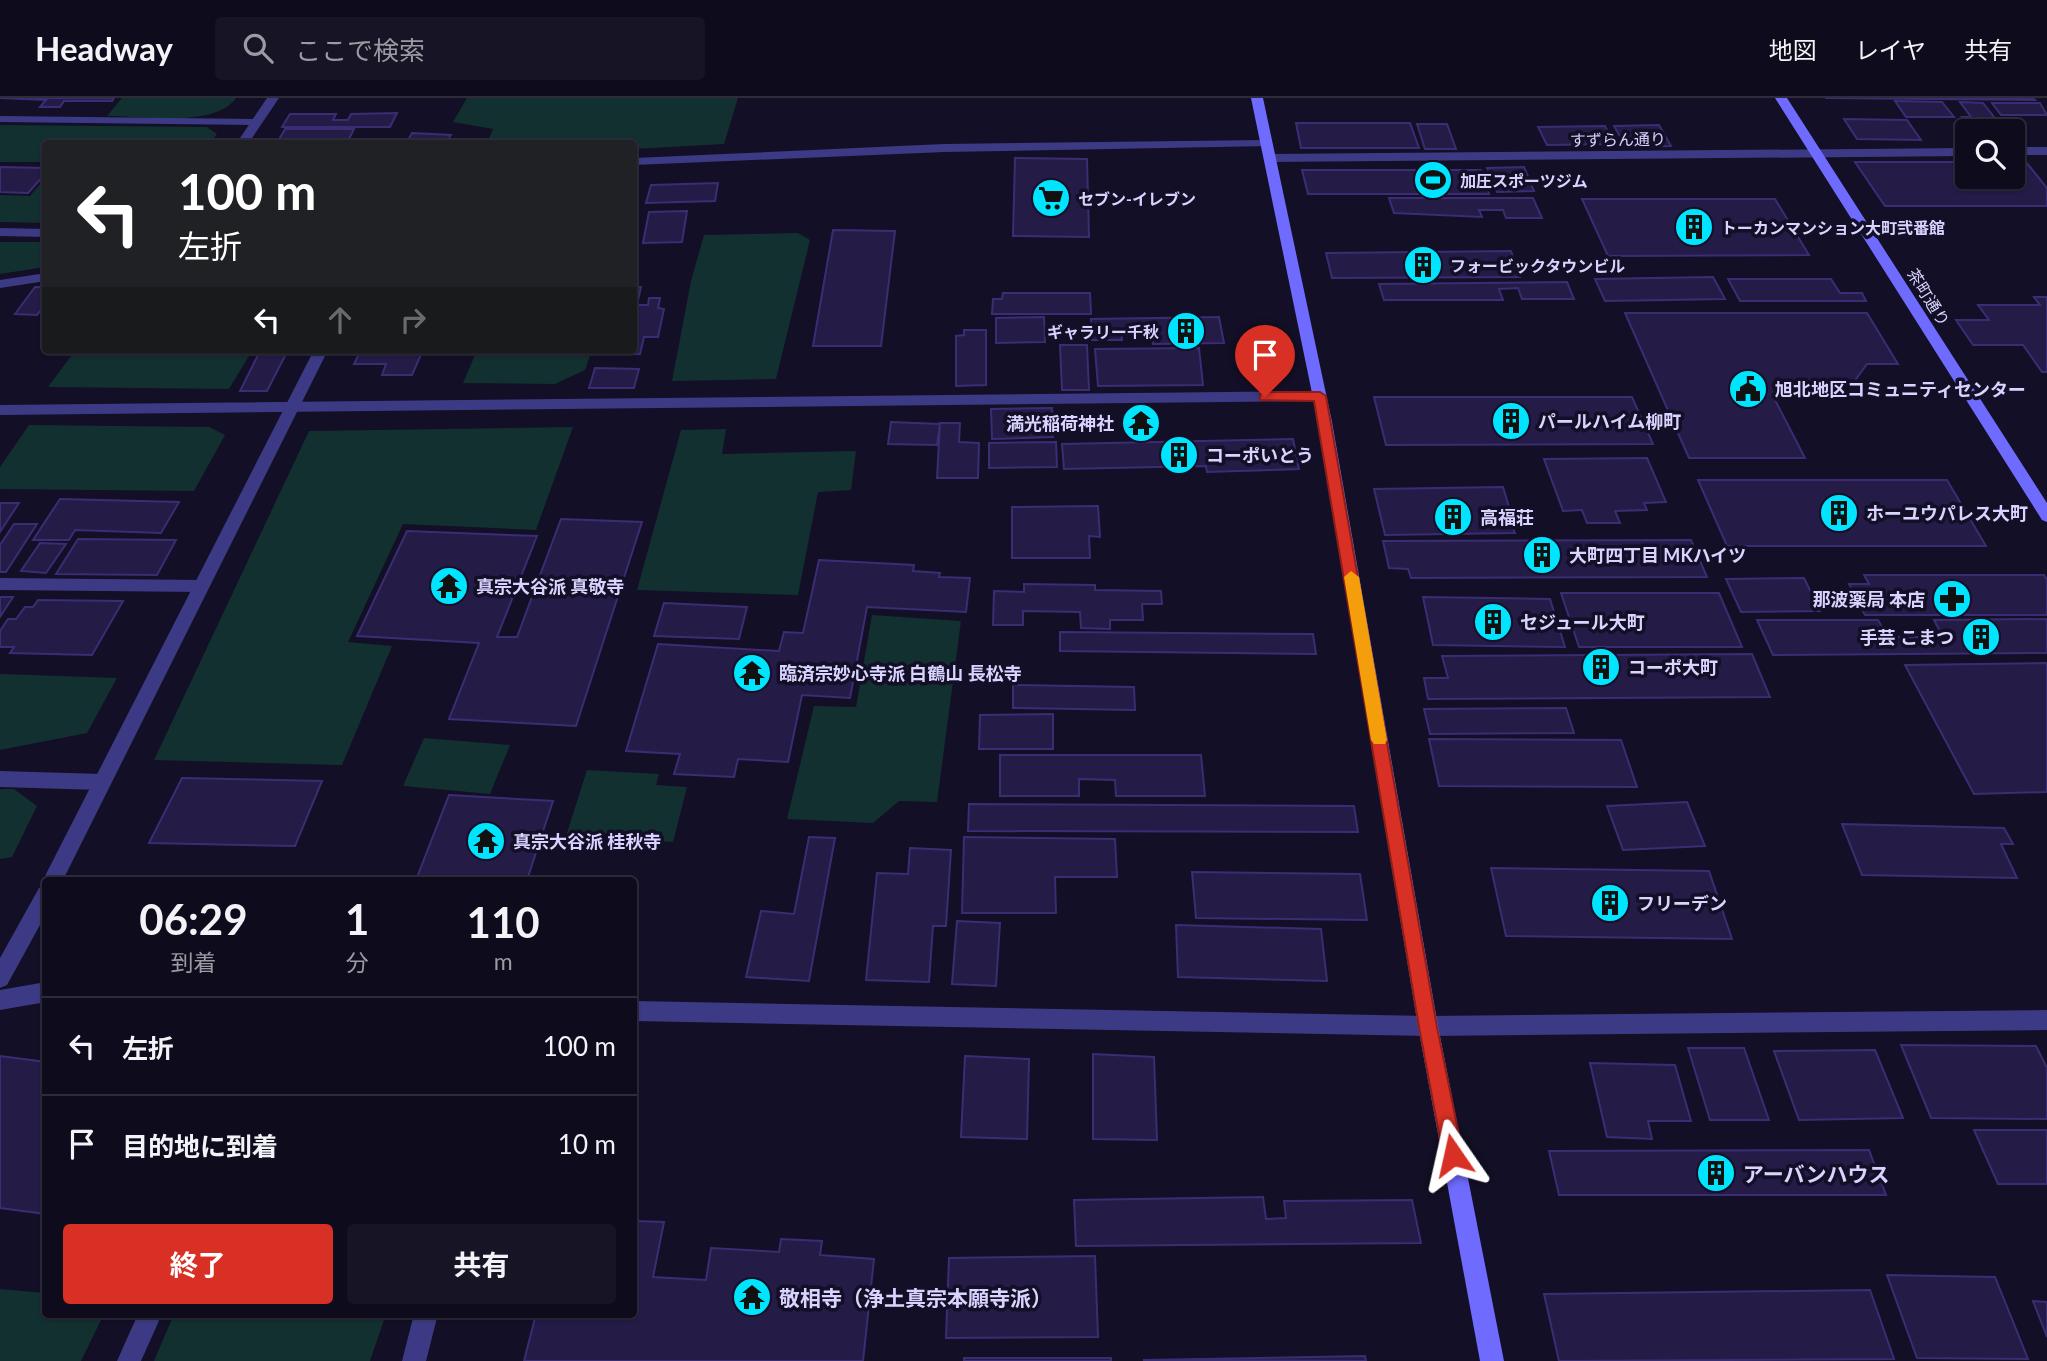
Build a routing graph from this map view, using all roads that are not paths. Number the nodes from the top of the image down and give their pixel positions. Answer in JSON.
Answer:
{"nodes":[{"id":1,"x":273,"y":98,"type":"edge"},
{"id":2,"x":1257,"y":98,"type":"edge"},
{"id":3,"x":1781,"y":98,"type":"edge"},
{"id":4,"x":0,"y":119,"type":"edge"},
{"id":5,"x":256,"y":122,"type":"junction"},
{"id":6,"x":245,"y":140,"type":"edge"},
{"id":7,"x":1268,"y":151,"type":"junction"},
{"id":8,"x":2025,"y":151,"type":"edge"},
{"id":9,"x":2047,"y":151,"type":"edge"},
{"id":10,"x":1955,"y":152,"type":"edge"},
{"id":11,"x":1816,"y":153,"type":"junction"},
{"id":12,"x":637,"y":162,"type":"edge"},
{"id":13,"x":0,"y":232,"type":"edge"},
{"id":14,"x":42,"y":233,"type":"edge"},
{"id":15,"x":42,"y":278,"type":"edge"},
{"id":16,"x":0,"y":284,"type":"edge"},
{"id":17,"x":319,"y":354,"type":"edge"},
{"id":18,"x":1320,"y":396,"type":"junction"},
{"id":19,"x":290,"y":409,"type":"junction"},
{"id":20,"x":0,"y":410,"type":"edge"},
{"id":21,"x":2047,"y":516,"type":"edge"},
{"id":22,"x":0,"y":584,"type":"edge"},
{"id":23,"x":202,"y":586,"type":"junction"},
{"id":24,"x":0,"y":779,"type":"edge"},
{"id":25,"x":102,"y":782,"type":"junction"},
{"id":26,"x":54,"y":877,"type":"edge"},
{"id":27,"x":42,"y":901,"type":"edge"},
{"id":28,"x":0,"y":978,"type":"edge"},
{"id":29,"x":42,"y":993,"type":"edge"},
{"id":30,"x":0,"y":1000,"type":"edge"},
{"id":31,"x":637,"y":1011,"type":"edge"},
{"id":32,"x":2047,"y":1020,"type":"edge"},
{"id":33,"x":1428,"y":1027,"type":"junction"},
{"id":34,"x":148,"y":1318,"type":"edge"},
{"id":35,"x":425,"y":1318,"type":"edge"},
{"id":36,"x":130,"y":1361,"type":"edge"},
{"id":37,"x":414,"y":1361,"type":"edge"},
{"id":38,"x":1492,"y":1361,"type":"edge"}],
"edges":[{"from":1,"to":5,"type":"street"},
{"from":2,"to":7,"type":"street"},
{"from":3,"to":11,"type":"street","name":"茶町通り"},
{"from":4,"to":5,"type":"street"},
{"from":5,"to":6,"type":"street"},
{"from":7,"to":11,"type":"street","name":"すずらん通り"},
{"from":7,"to":12,"type":"street","name":"すずらん通り"},
{"from":7,"to":18,"type":"street"},
{"from":8,"to":9,"type":"street"},
{"from":10,"to":11,"type":"street","name":"すずらん通り"},
{"from":11,"to":21,"type":"street","name":"茶町通り"},
{"from":13,"to":14,"type":"street"},
{"from":15,"to":16,"type":"street"},
{"from":17,"to":19,"type":"street"},
{"from":18,"to":19,"type":"street"},
{"from":18,"to":33,"type":"street"},
{"from":19,"to":20,"type":"street"},
{"from":19,"to":23,"type":"street"},
{"from":22,"to":23,"type":"street"},
{"from":23,"to":25,"type":"street"},
{"from":24,"to":25,"type":"street"},
{"from":25,"to":26,"type":"street"},
{"from":27,"to":28,"type":"street"},
{"from":29,"to":30,"type":"street"},
{"from":31,"to":33,"type":"street"},
{"from":32,"to":33,"type":"street"},
{"from":33,"to":38,"type":"street"},
{"from":34,"to":36,"type":"street"},
{"from":35,"to":37,"type":"street"}]}
